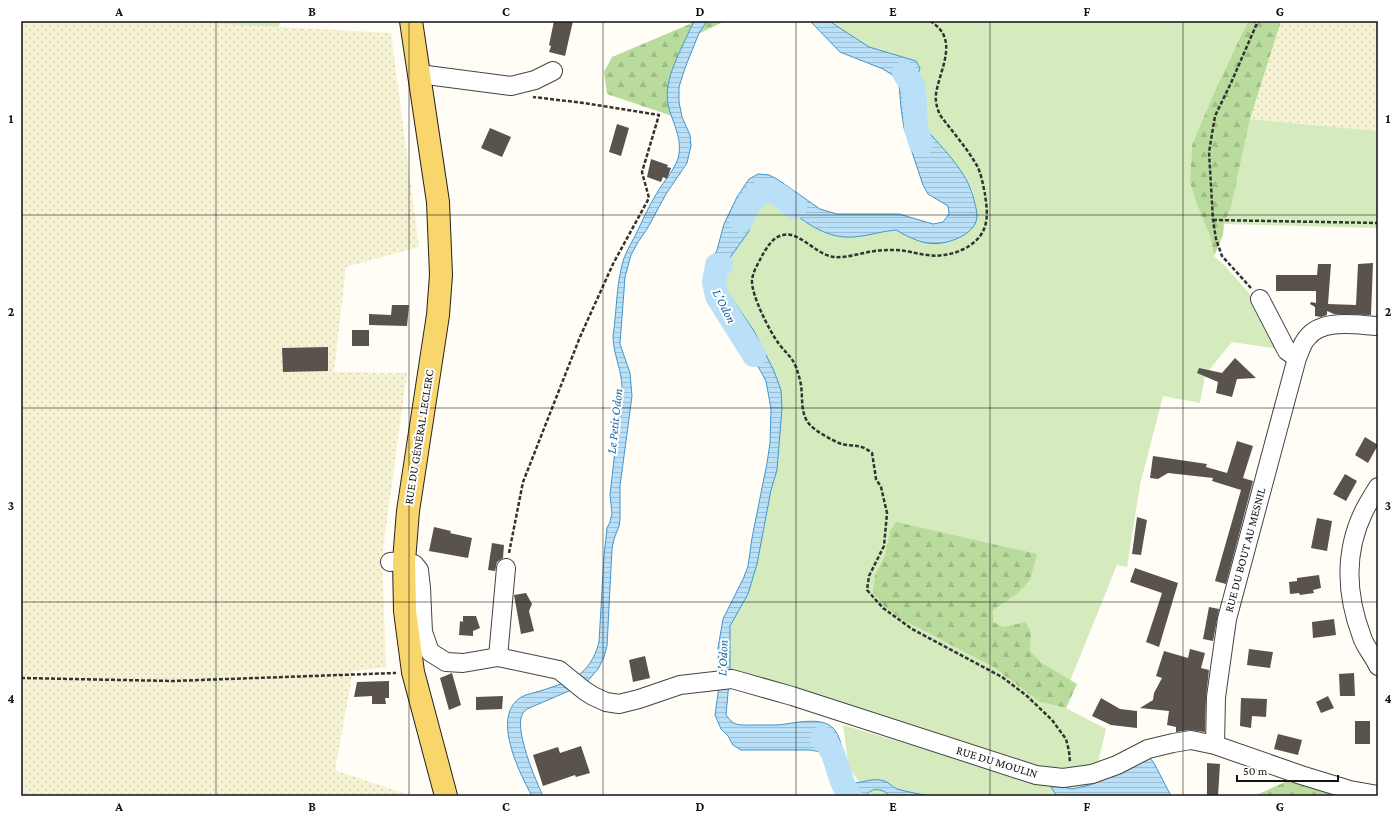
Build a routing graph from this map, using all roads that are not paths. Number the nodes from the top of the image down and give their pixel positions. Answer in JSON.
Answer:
{"nodes":[{"id":1,"x":411,"y":21,"type":"edge"},
{"id":2,"x":553,"y":71,"type":"dead end"},
{"id":3,"x":419,"y":74,"type":"junction"},
{"id":4,"x":1260,"y":299,"type":"road end"},
{"id":5,"x":1378,"y":326,"type":"edge"},
{"id":6,"x":1297,"y":358,"type":"junction"},
{"id":7,"x":1378,"y":487,"type":"edge"},
{"id":8,"x":397,"y":562,"type":"junction"},
{"id":9,"x":506,"y":568,"type":"road end"},
{"id":10,"x":498,"y":657,"type":"junction"},
{"id":11,"x":1378,"y":664,"type":"edge"},
{"id":12,"x":1215,"y":745,"type":"junction"},
{"id":13,"x":1378,"y":795,"type":"edge"},
{"id":14,"x":446,"y":796,"type":"edge"}],
"edges":[{"from":1,"to":3,"type":"main road","name":"RUE DU GÉNÉRAL LECLERC"},
{"from":2,"to":3,"type":"street"},
{"from":3,"to":8,"type":"main road","name":"RUE DU GÉNÉRAL LECLERC"},
{"from":4,"to":6,"type":"street"},
{"from":5,"to":6,"type":"street","name":"RUE DU BOUT AU MESNIL"},
{"from":6,"to":12,"type":"street","name":"RUE DU BOUT AU MESNIL"},
{"from":7,"to":11,"type":"street"},
{"from":8,"to":10,"type":"street"},
{"from":8,"to":14,"type":"main road","name":"RUE DU GÉNÉRAL LECLERC"},
{"from":9,"to":10,"type":"street"},
{"from":10,"to":12,"type":"street","name":"RUE DU MOULIN"},
{"from":12,"to":13,"type":"street","name":"RUE DU MOULIN"}]}
